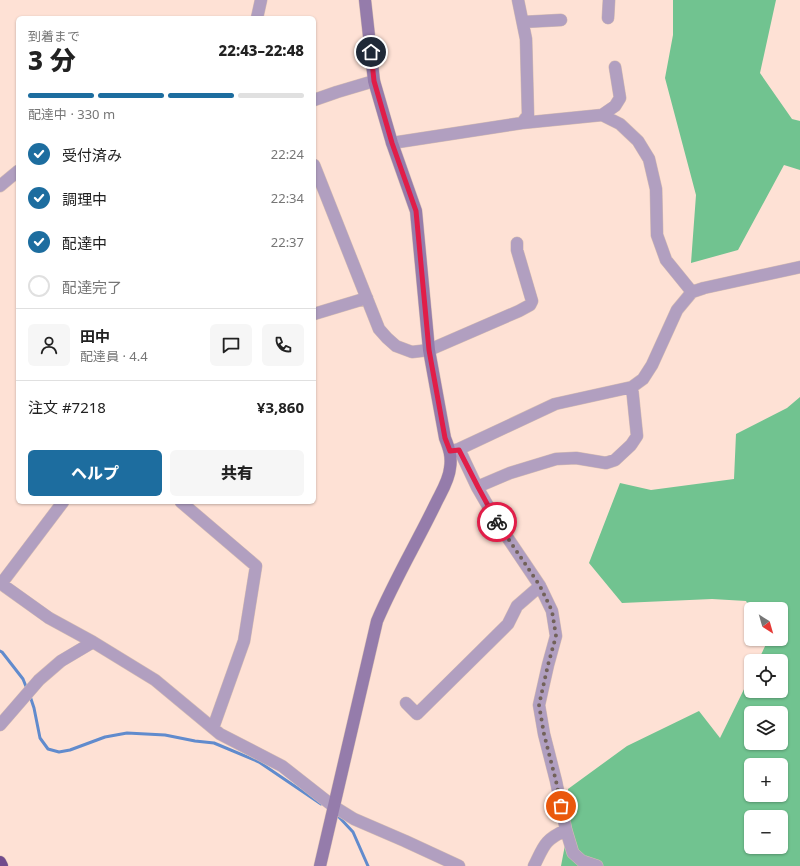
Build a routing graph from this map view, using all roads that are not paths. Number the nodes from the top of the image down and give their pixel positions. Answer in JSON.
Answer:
{"nodes":[{"id":1,"x":261,"y":0,"type":"edge"},
{"id":2,"x":365,"y":0,"type":"edge"},
{"id":3,"x":518,"y":0,"type":"edge"},
{"id":4,"x":609,"y":0,"type":"edge"},
{"id":5,"x":257,"y":16,"type":"edge"},
{"id":6,"x":608,"y":18,"type":"dead end"},
{"id":7,"x":561,"y":20,"type":"dead end"},
{"id":8,"x":522,"y":22,"type":"junction"},
{"id":9,"x":615,"y":67,"type":"dead end"},
{"id":10,"x":374,"y":81,"type":"junction"},
{"id":11,"x":316,"y":99,"type":"edge"},
{"id":12,"x":602,"y":115,"type":"junction"},
{"id":13,"x":522,"y":123,"type":"junction"},
{"id":14,"x":392,"y":143,"type":"junction"},
{"id":15,"x":316,"y":170,"type":"edge"},
{"id":16,"x":16,"y":173,"type":"edge"},
{"id":17,"x":0,"y":186,"type":"edge"},
{"id":18,"x":517,"y":243,"type":"dead end"},
{"id":19,"x":800,"y":267,"type":"edge"},
{"id":20,"x":692,"y":292,"type":"junction"},
{"id":21,"x":367,"y":298,"type":"junction"},
{"id":22,"x":316,"y":313,"type":"edge"},
{"id":23,"x":429,"y":350,"type":"junction"},
{"id":24,"x":632,"y":387,"type":"junction"},
{"id":25,"x":455,"y":450,"type":"junction"},
{"id":26,"x":478,"y":487,"type":"junction"},
{"id":27,"x":61,"y":504,"type":"edge"},
{"id":28,"x":183,"y":504,"type":"edge"},
{"id":29,"x":1,"y":583,"type":"edge"},
{"id":30,"x":540,"y":586,"type":"junction"},
{"id":31,"x":93,"y":642,"type":"junction"},
{"id":32,"x":406,"y":703,"type":"dead end"},
{"id":33,"x":0,"y":725,"type":"edge"},
{"id":34,"x":213,"y":728,"type":"junction"},
{"id":35,"x":333,"y":806,"type":"junction"},
{"id":36,"x":566,"y":830,"type":"junction"},
{"id":37,"x":0,"y":862,"type":"edge"},
{"id":38,"x":443,"y":862,"type":"edge"},
{"id":39,"x":319,"y":865,"type":"edge"},
{"id":40,"x":2,"y":866,"type":"edge"},
{"id":41,"x":459,"y":866,"type":"edge"},
{"id":42,"x":534,"y":866,"type":"edge"},
{"id":43,"x":597,"y":866,"type":"edge"}],
"edges":[{"from":1,"to":5,"type":"street"},
{"from":2,"to":10,"type":"street"},
{"from":3,"to":8,"type":"street"},
{"from":4,"to":6,"type":"street"},
{"from":7,"to":8,"type":"street"},
{"from":8,"to":13,"type":"street"},
{"from":9,"to":12,"type":"street"},
{"from":10,"to":11,"type":"street"},
{"from":10,"to":14,"type":"street"},
{"from":12,"to":13,"type":"street"},
{"from":12,"to":20,"type":"street"},
{"from":13,"to":14,"type":"street"},
{"from":14,"to":23,"type":"street"},
{"from":15,"to":21,"type":"street"},
{"from":16,"to":17,"type":"street"},
{"from":18,"to":23,"type":"street"},
{"from":19,"to":20,"type":"street"},
{"from":20,"to":24,"type":"street"},
{"from":21,"to":22,"type":"street"},
{"from":21,"to":23,"type":"street"},
{"from":23,"to":25,"type":"street"},
{"from":24,"to":25,"type":"street"},
{"from":24,"to":26,"type":"street"},
{"from":25,"to":26,"type":"street"},
{"from":25,"to":35,"type":"street"},
{"from":26,"to":30,"type":"street"},
{"from":27,"to":29,"type":"street"},
{"from":28,"to":34,"type":"street"},
{"from":29,"to":31,"type":"street"},
{"from":30,"to":32,"type":"street"},
{"from":30,"to":36,"type":"street"},
{"from":31,"to":33,"type":"street"},
{"from":31,"to":34,"type":"street"},
{"from":34,"to":35,"type":"street"},
{"from":35,"to":38,"type":"street"},
{"from":35,"to":39,"type":"street"},
{"from":36,"to":42,"type":"street"},
{"from":36,"to":43,"type":"street"},
{"from":37,"to":40,"type":"highway"},
{"from":38,"to":41,"type":"street"}]}
